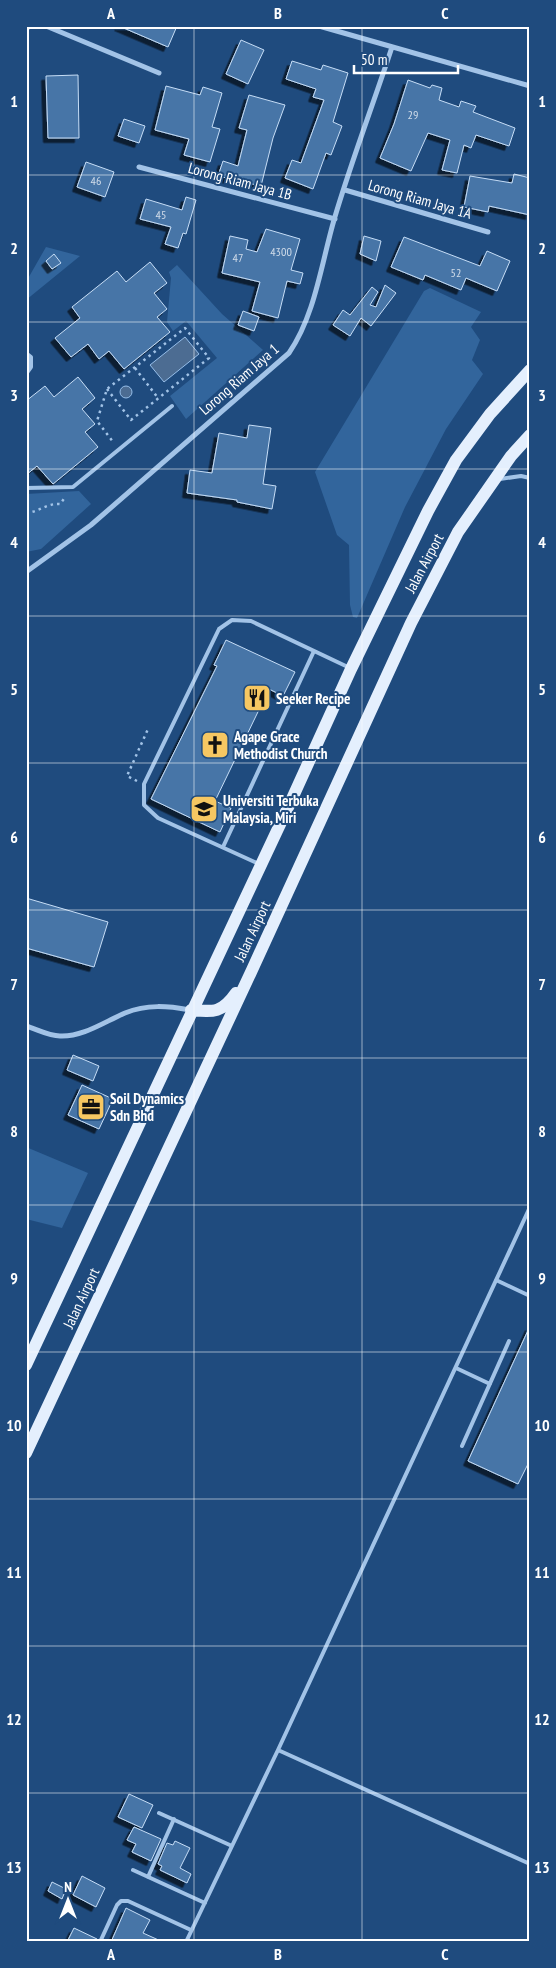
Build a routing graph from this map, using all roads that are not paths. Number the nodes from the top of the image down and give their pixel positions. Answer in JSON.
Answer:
{"nodes":[{"id":1,"x":28,"y":26,"type":"edge"},
{"id":2,"x":46,"y":26,"type":"edge"},
{"id":3,"x":319,"y":26,"type":"edge"},
{"id":4,"x":26,"y":31,"type":"edge"},
{"id":5,"x":392,"y":47,"type":"junction"},
{"id":6,"x":159,"y":73,"type":"dead end"},
{"id":7,"x":530,"y":86,"type":"edge"},
{"id":8,"x":139,"y":167,"type":"dead end"},
{"id":9,"x":344,"y":190,"type":"junction"},
{"id":10,"x":334,"y":219,"type":"junction"},
{"id":11,"x":488,"y":232,"type":"dead end"},
{"id":12,"x":26,"y":353,"type":"edge"},
{"id":13,"x":530,"y":370,"type":"edge"},
{"id":14,"x":26,"y":374,"type":"edge"},
{"id":15,"x":172,"y":406,"type":"dead end"},
{"id":16,"x":530,"y":435,"type":"edge"},
{"id":17,"x":530,"y":478,"type":"edge"},
{"id":18,"x":494,"y":481,"type":"junction"},
{"id":19,"x":26,"y":488,"type":"edge"},
{"id":20,"x":26,"y":572,"type":"edge"},
{"id":21,"x":314,"y":651,"type":"junction"},
{"id":22,"x":351,"y":669,"type":"junction"},
{"id":23,"x":223,"y":848,"type":"junction"},
{"id":24,"x":261,"y":865,"type":"junction"},
{"id":25,"x":252,"y":970,"type":"junction"},
{"id":26,"x":191,"y":1010,"type":"junction"},
{"id":27,"x":26,"y":1026,"type":"edge"},
{"id":28,"x":530,"y":1208,"type":"edge"},
{"id":29,"x":496,"y":1280,"type":"junction"},
{"id":30,"x":530,"y":1296,"type":"edge"},
{"id":31,"x":508,"y":1341,"type":"dead end"},
{"id":32,"x":26,"y":1365,"type":"edge"},
{"id":33,"x":456,"y":1368,"type":"junction"},
{"id":34,"x":490,"y":1384,"type":"junction"},
{"id":35,"x":462,"y":1446,"type":"dead end"},
{"id":36,"x":26,"y":1453,"type":"edge"},
{"id":37,"x":278,"y":1750,"type":"junction"},
{"id":38,"x":160,"y":1812,"type":"dead end"},
{"id":39,"x":174,"y":1819,"type":"junction"},
{"id":40,"x":232,"y":1846,"type":"junction"},
{"id":41,"x":530,"y":1864,"type":"edge"},
{"id":42,"x":133,"y":1870,"type":"dead end"},
{"id":43,"x":148,"y":1877,"type":"junction"},
{"id":44,"x":205,"y":1903,"type":"junction"},
{"id":45,"x":191,"y":1930,"type":"junction"},
{"id":46,"x":100,"y":1942,"type":"edge"},
{"id":47,"x":186,"y":1942,"type":"edge"}],
"edges":[{"from":1,"to":4,"type":"street"},
{"from":2,"to":6,"type":"street"},
{"from":3,"to":5,"type":"street"},
{"from":5,"to":7,"type":"street"},
{"from":5,"to":9,"type":"street","name":"Lorong Riam Jaya 1"},
{"from":8,"to":10,"type":"street","name":"Lorong Riam Jaya 1B"},
{"from":9,"to":10,"type":"street","name":"Lorong Riam Jaya 1"},
{"from":9,"to":11,"type":"street","name":"Lorong Riam Jaya 1A"},
{"from":10,"to":20,"type":"street","name":"Lorong Riam Jaya 1"},
{"from":12,"to":14,"type":"lane"},
{"from":13,"to":22,"type":"main road","name":"Jalan Airport"},
{"from":15,"to":19,"type":"lane"},
{"from":16,"to":18,"type":"main road","name":"Jalan Airport"},
{"from":17,"to":18,"type":"lane"},
{"from":18,"to":25,"type":"main road","name":"Jalan Airport"},
{"from":21,"to":22,"type":"lane"},
{"from":21,"to":23,"type":"lane"},
{"from":21,"to":23,"type":"lane"},
{"from":22,"to":24,"type":"main road","name":"Jalan Airport"},
{"from":23,"to":24,"type":"lane"},
{"from":24,"to":26,"type":"main road","name":"Jalan Airport"},
{"from":25,"to":26,"type":"main road"},
{"from":25,"to":36,"type":"main road","name":"Jalan Airport"},
{"from":26,"to":27,"type":"street"},
{"from":26,"to":32,"type":"main road","name":"Jalan Airport"},
{"from":28,"to":29,"type":"lane"},
{"from":29,"to":30,"type":"lane"},
{"from":29,"to":33,"type":"lane"},
{"from":31,"to":34,"type":"lane"},
{"from":33,"to":34,"type":"lane"},
{"from":33,"to":37,"type":"lane"},
{"from":34,"to":35,"type":"lane"},
{"from":37,"to":40,"type":"lane"},
{"from":37,"to":41,"type":"lane"},
{"from":38,"to":39,"type":"lane"},
{"from":39,"to":40,"type":"lane"},
{"from":39,"to":43,"type":"lane"},
{"from":40,"to":44,"type":"lane"},
{"from":42,"to":43,"type":"lane"},
{"from":43,"to":44,"type":"lane"},
{"from":44,"to":45,"type":"lane"},
{"from":45,"to":46,"type":"lane"},
{"from":45,"to":47,"type":"lane"}]}
